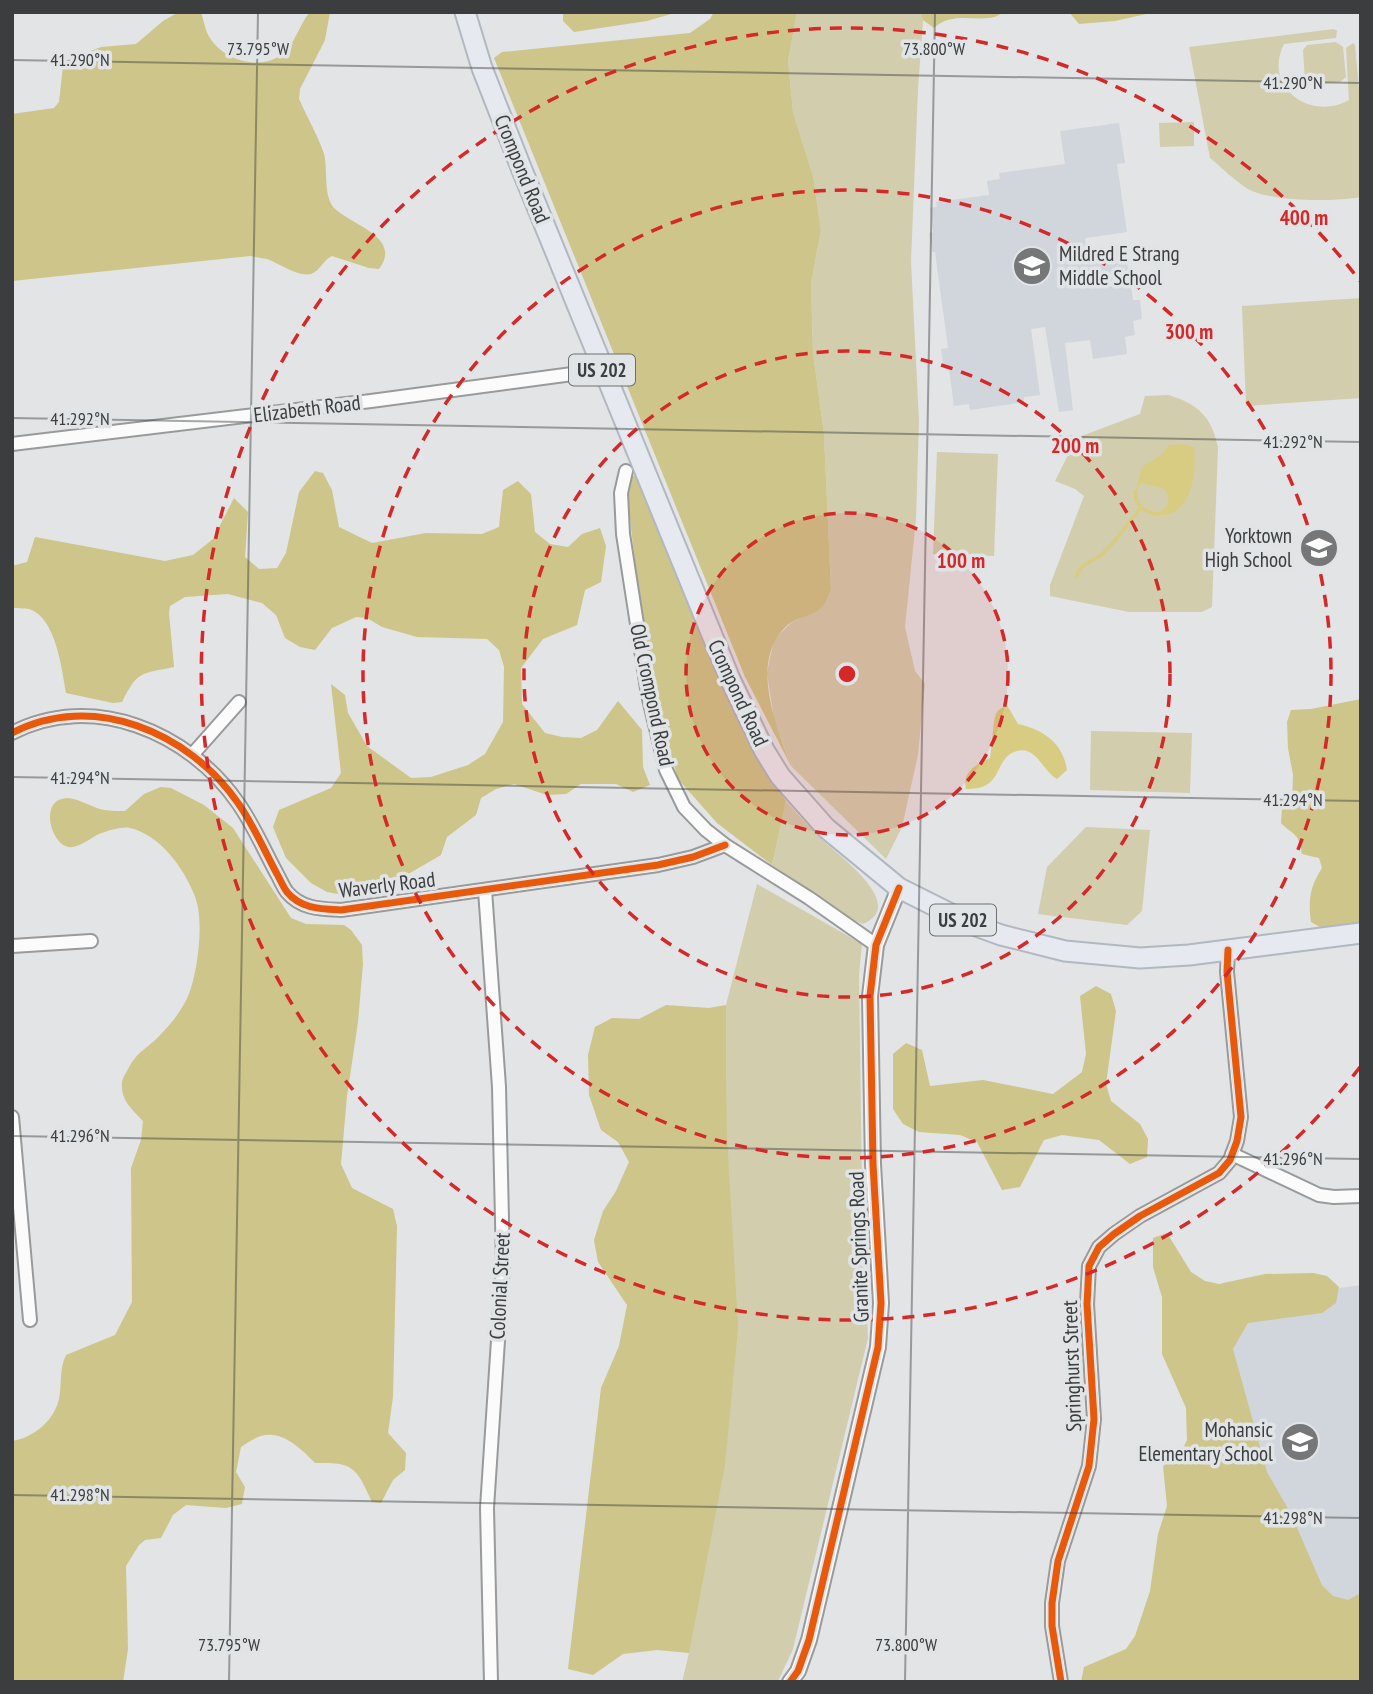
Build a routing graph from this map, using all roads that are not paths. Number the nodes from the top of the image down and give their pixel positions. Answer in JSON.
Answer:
{"nodes":[{"id":1,"x":465,"y":12,"type":"edge"},
{"id":2,"x":602,"y":370,"type":"junction"},
{"id":3,"x":12,"y":444,"type":"edge"},
{"id":4,"x":626,"y":471,"type":"dead end"},
{"id":5,"x":239,"y":702,"type":"dead end"},
{"id":6,"x":12,"y":732,"type":"edge"},
{"id":7,"x":192,"y":755,"type":"junction"},
{"id":8,"x":725,"y":845,"type":"junction"},
{"id":9,"x":899,"y":888,"type":"junction"},
{"id":10,"x":485,"y":890,"type":"junction"},
{"id":11,"x":1361,"y":933,"type":"edge"},
{"id":12,"x":91,"y":941,"type":"dead end"},
{"id":13,"x":876,"y":945,"type":"junction"},
{"id":14,"x":12,"y":946,"type":"edge"},
{"id":15,"x":1228,"y":950,"type":"junction"},
{"id":16,"x":12,"y":1117,"type":"edge"},
{"id":17,"x":1233,"y":1154,"type":"junction"},
{"id":18,"x":1361,"y":1196,"type":"edge"},
{"id":19,"x":30,"y":1320,"type":"dead end"},
{"id":20,"x":492,"y":1682,"type":"edge"},
{"id":21,"x":790,"y":1682,"type":"edge"},
{"id":22,"x":1062,"y":1682,"type":"edge"}],
"edges":[{"from":1,"to":2,"type":"highway","name":"Crompond Road","number":"US 202"},
{"from":2,"to":3,"type":"street","name":"Elizabeth Road"},
{"from":2,"to":9,"type":"highway","name":"Crompond Road","number":"US 202"},
{"from":4,"to":8,"type":"street","name":"Old Crompond Road"},
{"from":5,"to":7,"type":"street"},
{"from":6,"to":7,"type":"street","name":"Waverly Road"},
{"from":7,"to":10,"type":"street","name":"Waverly Road"},
{"from":8,"to":10,"type":"street","name":"Waverly Road"},
{"from":8,"to":13,"type":"street","name":"Old Crompond Road"},
{"from":9,"to":13,"type":"street","name":"Granite Springs Road"},
{"from":9,"to":15,"type":"highway","name":"Crompond Road","number":"US 202"},
{"from":10,"to":20,"type":"street","name":"Colonial Street"},
{"from":11,"to":15,"type":"highway","name":"Crompond Road","number":"US 202"},
{"from":12,"to":14,"type":"street"},
{"from":13,"to":21,"type":"street","name":"Granite Springs Road"},
{"from":15,"to":17,"type":"street"},
{"from":16,"to":19,"type":"street"},
{"from":17,"to":18,"type":"street"},
{"from":17,"to":22,"type":"street","name":"Springhurst Street"}]}
